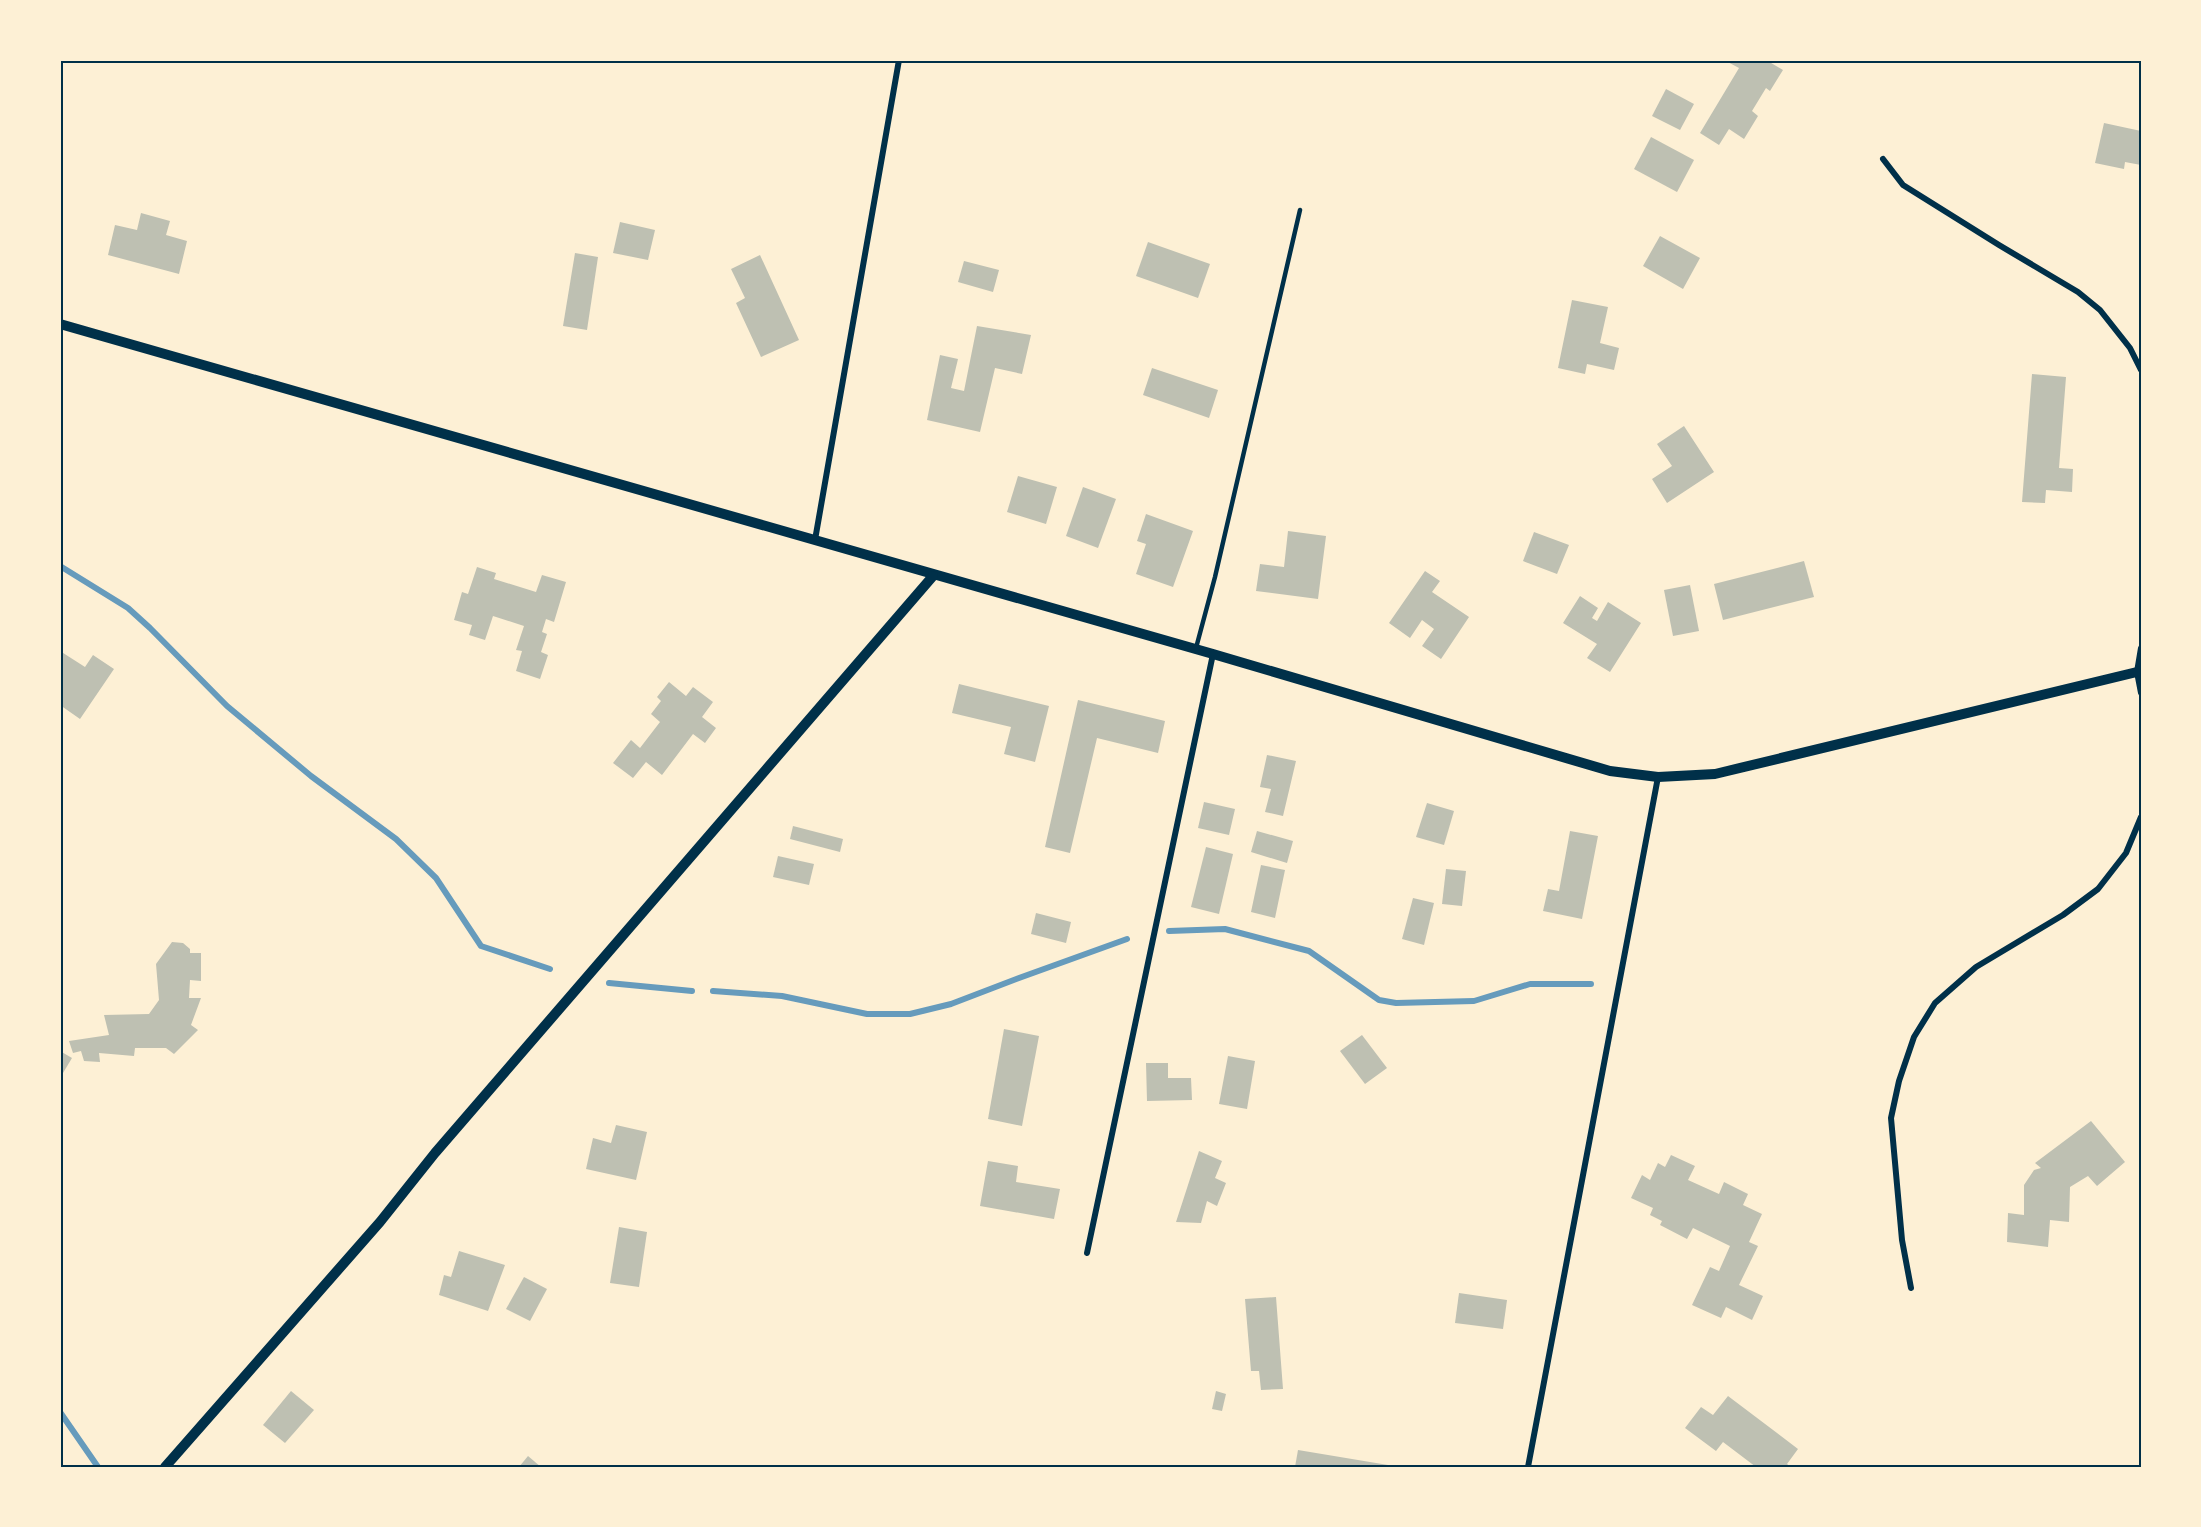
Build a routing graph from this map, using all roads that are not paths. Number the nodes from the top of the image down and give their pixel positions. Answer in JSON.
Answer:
{"nodes":[{"id":1,"x":899,"y":60,"type":"edge"},
{"id":2,"x":1882,"y":159,"type":"dead end"},
{"id":3,"x":1300,"y":210,"type":"dead end"},
{"id":4,"x":60,"y":324,"type":"edge"},
{"id":5,"x":2141,"y":370,"type":"edge"},
{"id":6,"x":815,"y":540,"type":"junction"},
{"id":7,"x":933,"y":576,"type":"junction"},
{"id":8,"x":2141,"y":648,"type":"edge"},
{"id":9,"x":1195,"y":650,"type":"junction"},
{"id":10,"x":1213,"y":654,"type":"junction"},
{"id":11,"x":2139,"y":672,"type":"edge"},
{"id":12,"x":2141,"y":693,"type":"edge"},
{"id":13,"x":1658,"y":777,"type":"junction"},
{"id":14,"x":2141,"y":817,"type":"edge"},
{"id":15,"x":1087,"y":1253,"type":"dead end"},
{"id":16,"x":1911,"y":1288,"type":"dead end"},
{"id":17,"x":165,"y":1467,"type":"edge"},
{"id":18,"x":1528,"y":1467,"type":"edge"}],
"edges":[{"from":1,"to":6,"type":"street"},
{"from":2,"to":5,"type":"street"},
{"from":3,"to":9,"type":"lane"},
{"from":4,"to":6,"type":"street"},
{"from":6,"to":7,"type":"street"},
{"from":7,"to":9,"type":"street"},
{"from":7,"to":17,"type":"street"},
{"from":8,"to":11,"type":"street"},
{"from":9,"to":10,"type":"street"},
{"from":10,"to":13,"type":"street"},
{"from":10,"to":15,"type":"street"},
{"from":11,"to":12,"type":"street"},
{"from":11,"to":13,"type":"street"},
{"from":13,"to":18,"type":"street"},
{"from":14,"to":16,"type":"street"}]}
